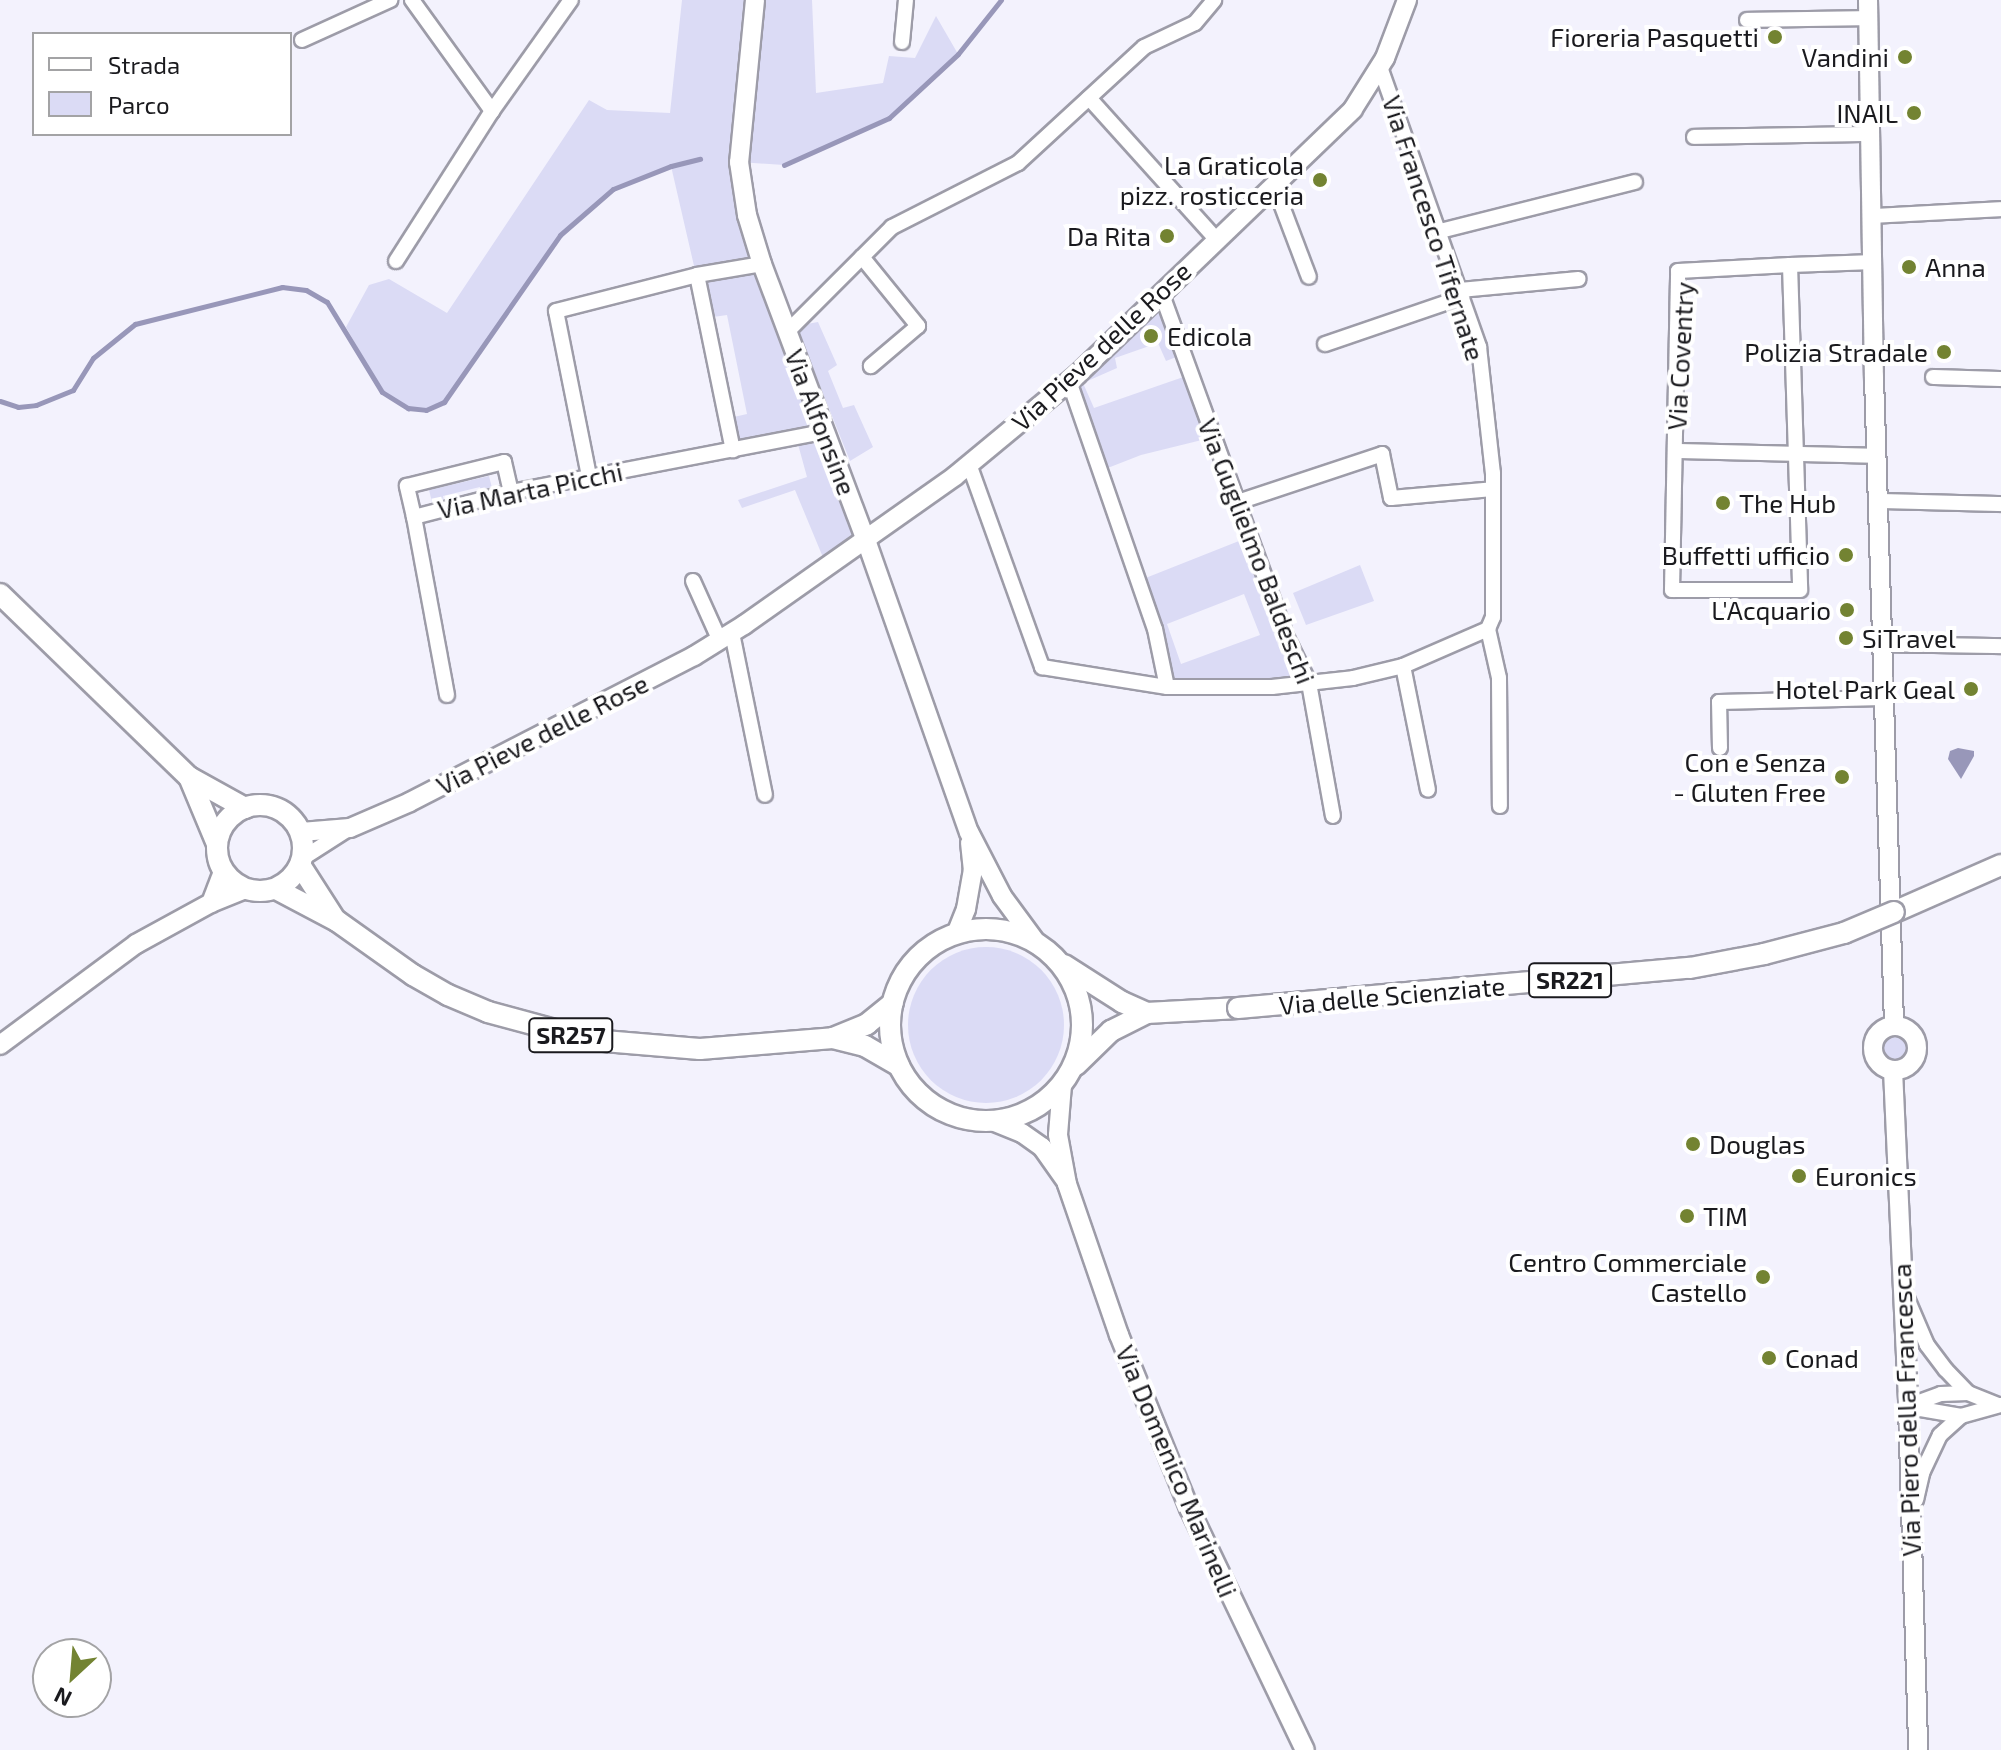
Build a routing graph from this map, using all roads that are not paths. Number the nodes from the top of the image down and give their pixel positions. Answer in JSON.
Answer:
{"nodes":[{"id":1,"x":390,"y":0,"type":"edge"},
{"id":2,"x":412,"y":0,"type":"edge"},
{"id":3,"x":571,"y":0,"type":"edge"},
{"id":4,"x":755,"y":0,"type":"edge"},
{"id":5,"x":906,"y":0,"type":"edge"},
{"id":6,"x":1214,"y":0,"type":"edge"},
{"id":7,"x":1407,"y":0,"type":"edge"},
{"id":8,"x":1868,"y":9,"type":"edge"},
{"id":9,"x":1747,"y":20,"type":"dead end"},
{"id":10,"x":302,"y":40,"type":"dead end"},
{"id":11,"x":902,"y":42,"type":"dead end"},
{"id":12,"x":1380,"y":67,"type":"junction"},
{"id":13,"x":1089,"y":98,"type":"junction"},
{"id":14,"x":492,"y":111,"type":"junction"},
{"id":15,"x":1871,"y":134,"type":"junction"},
{"id":16,"x":1694,"y":137,"type":"dead end"},
{"id":17,"x":1635,"y":182,"type":"dead end"},
{"id":18,"x":1274,"y":185,"type":"junction"},
{"id":19,"x":2001,"y":209,"type":"edge"},
{"id":20,"x":1873,"y":216,"type":"junction"},
{"id":21,"x":1440,"y":231,"type":"junction"},
{"id":22,"x":1216,"y":239,"type":"junction"},
{"id":23,"x":862,"y":257,"type":"junction"},
{"id":24,"x":396,"y":261,"type":"dead end"},
{"id":25,"x":1874,"y":262,"type":"junction"},
{"id":26,"x":762,"y":264,"type":"junction"},
{"id":27,"x":1790,"y":265,"type":"junction"},
{"id":28,"x":697,"y":275,"type":"junction"},
{"id":29,"x":1309,"y":277,"type":"dead end"},
{"id":30,"x":1578,"y":279,"type":"dead end"},
{"id":31,"x":1161,"y":292,"type":"junction"},
{"id":32,"x":1461,"y":294,"type":"junction"},
{"id":33,"x":787,"y":332,"type":"junction"},
{"id":34,"x":1325,"y":344,"type":"dead end"},
{"id":35,"x":871,"y":366,"type":"dead end"},
{"id":36,"x":1933,"y":377,"type":"dead end"},
{"id":37,"x":2001,"y":379,"type":"edge"},
{"id":38,"x":1069,"y":381,"type":"junction"},
{"id":39,"x":824,"y":432,"type":"junction"},
{"id":40,"x":733,"y":450,"type":"junction"},
{"id":41,"x":1676,"y":451,"type":"junction"},
{"id":42,"x":1793,"y":454,"type":"junction"},
{"id":43,"x":1876,"y":456,"type":"junction"},
{"id":44,"x":969,"y":464,"type":"junction"},
{"id":45,"x":589,"y":476,"type":"junction"},
{"id":46,"x":1493,"y":489,"type":"junction"},
{"id":47,"x":511,"y":492,"type":"junction"},
{"id":48,"x":1879,"y":501,"type":"junction"},
{"id":49,"x":1238,"y":502,"type":"junction"},
{"id":50,"x":2001,"y":504,"type":"edge"},
{"id":51,"x":414,"y":517,"type":"junction"},
{"id":52,"x":866,"y":540,"type":"junction"},
{"id":53,"x":693,"y":581,"type":"dead end"},
{"id":54,"x":0,"y":594,"type":"edge"},
{"id":55,"x":1488,"y":629,"type":"junction"},
{"id":56,"x":726,"y":637,"type":"junction"},
{"id":57,"x":1881,"y":644,"type":"junction"},
{"id":58,"x":2001,"y":646,"type":"edge"},
{"id":59,"x":1403,"y":666,"type":"junction"},
{"id":60,"x":1309,"y":683,"type":"junction"},
{"id":61,"x":1167,"y":687,"type":"junction"},
{"id":62,"x":447,"y":695,"type":"dead end"},
{"id":63,"x":1883,"y":698,"type":"junction"},
{"id":64,"x":1720,"y":748,"type":"dead end"},
{"id":65,"x":189,"y":777,"type":"junction"},
{"id":66,"x":1428,"y":790,"type":"dead end"},
{"id":67,"x":765,"y":795,"type":"dead end"},
{"id":68,"x":1500,"y":806,"type":"dead end"},
{"id":69,"x":245,"y":808,"type":"junction"},
{"id":70,"x":1333,"y":816,"type":"dead end"},
{"id":71,"x":350,"y":828,"type":"junction"},
{"id":72,"x":301,"y":832,"type":"junction"},
{"id":73,"x":969,"y":832,"type":"junction"},
{"id":74,"x":217,"y":844,"type":"junction"},
{"id":75,"x":302,"y":862,"type":"junction"},
{"id":76,"x":2001,"y":865,"type":"edge"},
{"id":77,"x":223,"y":872,"type":"junction"},
{"id":78,"x":246,"y":889,"type":"junction"},
{"id":79,"x":276,"y":889,"type":"junction"},
{"id":80,"x":211,"y":903,"type":"junction"},
{"id":81,"x":337,"y":921,"type":"junction"},
{"id":82,"x":956,"y":934,"type":"junction"},
{"id":83,"x":1038,"y":945,"type":"junction"},
{"id":84,"x":1055,"y":959,"type":"junction"},
{"id":85,"x":893,"y":1003,"type":"junction"},
{"id":86,"x":1147,"y":1013,"type":"junction"},
{"id":87,"x":1894,"y":1026,"type":"junction"},
{"id":88,"x":833,"y":1038,"type":"junction"},
{"id":89,"x":0,"y":1045,"type":"edge"},
{"id":90,"x":899,"y":1066,"type":"junction"},
{"id":91,"x":1893,"y":1070,"type":"junction"},
{"id":92,"x":1066,"y":1078,"type":"junction"},
{"id":93,"x":992,"y":1121,"type":"junction"},
{"id":94,"x":1067,"y":1184,"type":"junction"},
{"id":95,"x":1902,"y":1286,"type":"junction"},
{"id":96,"x":1968,"y":1393,"type":"junction"},
{"id":97,"x":1999,"y":1405,"type":"edge"},
{"id":98,"x":1908,"y":1406,"type":"junction"},
{"id":99,"x":1961,"y":1416,"type":"junction"},
{"id":100,"x":1911,"y":1523,"type":"junction"},
{"id":101,"x":1305,"y":1750,"type":"edge"},
{"id":102,"x":1918,"y":1750,"type":"edge"}],
"edges":[{"from":1,"to":10,"type":"street"},
{"from":2,"to":14,"type":"street"},
{"from":3,"to":14,"type":"street"},
{"from":4,"to":26,"type":"main road","name":"Via Alfonsine"},
{"from":5,"to":11,"type":"street"},
{"from":6,"to":13,"type":"street"},
{"from":7,"to":12,"type":"main road","name":"Via Pieve delle Rose"},
{"from":8,"to":9,"type":"street"},
{"from":8,"to":15,"type":"main road"},
{"from":12,"to":18,"type":"main road","name":"Via Pieve delle Rose"},
{"from":12,"to":21,"type":"street","name":"Via Francesco Tifernate"},
{"from":13,"to":22,"type":"street"},
{"from":13,"to":23,"type":"street"},
{"from":14,"to":24,"type":"street"},
{"from":15,"to":16,"type":"street"},
{"from":15,"to":20,"type":"main road"},
{"from":17,"to":21,"type":"street"},
{"from":18,"to":22,"type":"main road","name":"Via Pieve delle Rose"},
{"from":18,"to":29,"type":"street"},
{"from":19,"to":20,"type":"street"},
{"from":20,"to":25,"type":"main road"},
{"from":21,"to":32,"type":"street","name":"Via Francesco Tifernate"},
{"from":22,"to":31,"type":"main road","name":"Via Pieve delle Rose"},
{"from":23,"to":33,"type":"street"},
{"from":23,"to":35,"type":"street"},
{"from":25,"to":27,"type":"street","name":"Via Coventry"},
{"from":25,"to":43,"type":"main road"},
{"from":26,"to":28,"type":"street"},
{"from":26,"to":33,"type":"main road","name":"Via Alfonsine"},
{"from":27,"to":41,"type":"street","name":"Via Coventry"},
{"from":27,"to":42,"type":"street","name":"Via Coventry"},
{"from":28,"to":40,"type":"street"},
{"from":28,"to":45,"type":"street"},
{"from":30,"to":32,"type":"street"},
{"from":31,"to":38,"type":"main road","name":"Via Pieve delle Rose"},
{"from":31,"to":49,"type":"street","name":"Via Guglielmo Baldeschi"},
{"from":32,"to":34,"type":"street"},
{"from":32,"to":46,"type":"street","name":"Via Francesco Tifernate"},
{"from":33,"to":39,"type":"main road","name":"Via Alfonsine"},
{"from":36,"to":37,"type":"street"},
{"from":38,"to":44,"type":"main road","name":"Via Pieve delle Rose"},
{"from":38,"to":61,"type":"street"},
{"from":39,"to":40,"type":"street","name":"Via Marta Picchi"},
{"from":39,"to":52,"type":"main road","name":"Via Alfonsine"},
{"from":40,"to":45,"type":"street","name":"Via Marta Picchi"},
{"from":41,"to":42,"type":"street","name":"Via Coventry"},
{"from":41,"to":42,"type":"street","name":"Via Coventry"},
{"from":42,"to":43,"type":"street","name":"Via Coventry"},
{"from":43,"to":48,"type":"main road"},
{"from":44,"to":52,"type":"main road","name":"Via Pieve delle Rose"},
{"from":44,"to":61,"type":"street"},
{"from":45,"to":47,"type":"street","name":"Via Marta Picchi"},
{"from":46,"to":49,"type":"street"},
{"from":46,"to":55,"type":"street","name":"Via Francesco Tifernate"},
{"from":47,"to":51,"type":"street","name":"Via Marta Picchi"},
{"from":47,"to":51,"type":"street"},
{"from":48,"to":50,"type":"street"},
{"from":48,"to":57,"type":"main road"},
{"from":49,"to":60,"type":"street","name":"Via Guglielmo Baldeschi"},
{"from":51,"to":62,"type":"street","name":"Via Marta Picchi"},
{"from":52,"to":56,"type":"main road","name":"Via Pieve delle Rose"},
{"from":52,"to":73,"type":"main road","name":"Via Alfonsine"},
{"from":53,"to":56,"type":"street"},
{"from":54,"to":65,"type":"main road"},
{"from":55,"to":59,"type":"street"},
{"from":55,"to":68,"type":"street","name":"Via Francesco Tifernate"},
{"from":56,"to":67,"type":"street"},
{"from":56,"to":71,"type":"main road","name":"Via Pieve delle Rose"},
{"from":57,"to":58,"type":"street"},
{"from":57,"to":63,"type":"main road"},
{"from":59,"to":60,"type":"street"},
{"from":59,"to":66,"type":"street"},
{"from":60,"to":61,"type":"street"},
{"from":60,"to":70,"type":"street","name":"Via Guglielmo Baldeschi"},
{"from":63,"to":64,"type":"street"},
{"from":63,"to":87,"type":"main road"},
{"from":65,"to":69,"type":"main road"},
{"from":65,"to":74,"type":"main road"},
{"from":69,"to":72,"type":"main road"},
{"from":69,"to":74,"type":"main road"},
{"from":71,"to":72,"type":"main road","name":"Via Pieve delle Rose"},
{"from":71,"to":75,"type":"street","name":"Via Pieve delle Rose"},
{"from":72,"to":75,"type":"main road","number":"SR257"},
{"from":73,"to":82,"type":"main road","name":"Via Alfonsine"},
{"from":73,"to":83,"type":"main road","name":"Via Alfonsine"},
{"from":74,"to":77,"type":"main road"},
{"from":75,"to":79,"type":"main road"},
{"from":75,"to":81,"type":"main road","number":"SR257"},
{"from":76,"to":86,"type":"main road","name":"Via delle Scienziate","number":"SR221","bridge":true},
{"from":77,"to":78,"type":"main road"},
{"from":77,"to":80,"type":"main road"},
{"from":78,"to":79,"type":"main road","number":"SR257"},
{"from":78,"to":80,"type":"main road"},
{"from":79,"to":81,"type":"main road","number":"SR257"},
{"from":80,"to":89,"type":"main road"},
{"from":81,"to":88,"type":"main road","number":"SR257"},
{"from":82,"to":83,"type":"main road"},
{"from":82,"to":85,"type":"main road"},
{"from":83,"to":84,"type":"main road"},
{"from":84,"to":86,"type":"main road","name":"Via delle Scienziate","number":"SR221"},
{"from":84,"to":92,"type":"main road"},
{"from":85,"to":88,"type":"main road","number":"SR257"},
{"from":85,"to":90,"type":"main road"},
{"from":86,"to":92,"type":"main road","name":"Via delle Scienziate","number":"SR221"},
{"from":87,"to":91,"type":"main road"},
{"from":87,"to":91,"type":"main road"},
{"from":88,"to":90,"type":"main road","number":"SR257"},
{"from":90,"to":93,"type":"main road"},
{"from":91,"to":95,"type":"main road","name":"Via Piero della Francesca"},
{"from":92,"to":93,"type":"main road"},
{"from":92,"to":94,"type":"main road"},
{"from":93,"to":94,"type":"main road"},
{"from":94,"to":101,"type":"main road","name":"Via Domenico Marinelli"},
{"from":95,"to":96,"type":"street"},
{"from":95,"to":98,"type":"main road","name":"Via Piero della Francesca"},
{"from":96,"to":97,"type":"street"},
{"from":96,"to":98,"type":"street"},
{"from":97,"to":99,"type":"street"},
{"from":98,"to":99,"type":"street"},
{"from":98,"to":100,"type":"main road","name":"Via Piero della Francesca"},
{"from":99,"to":100,"type":"street"},
{"from":100,"to":102,"type":"main road","name":"Via Piero della Francesca"}]}
